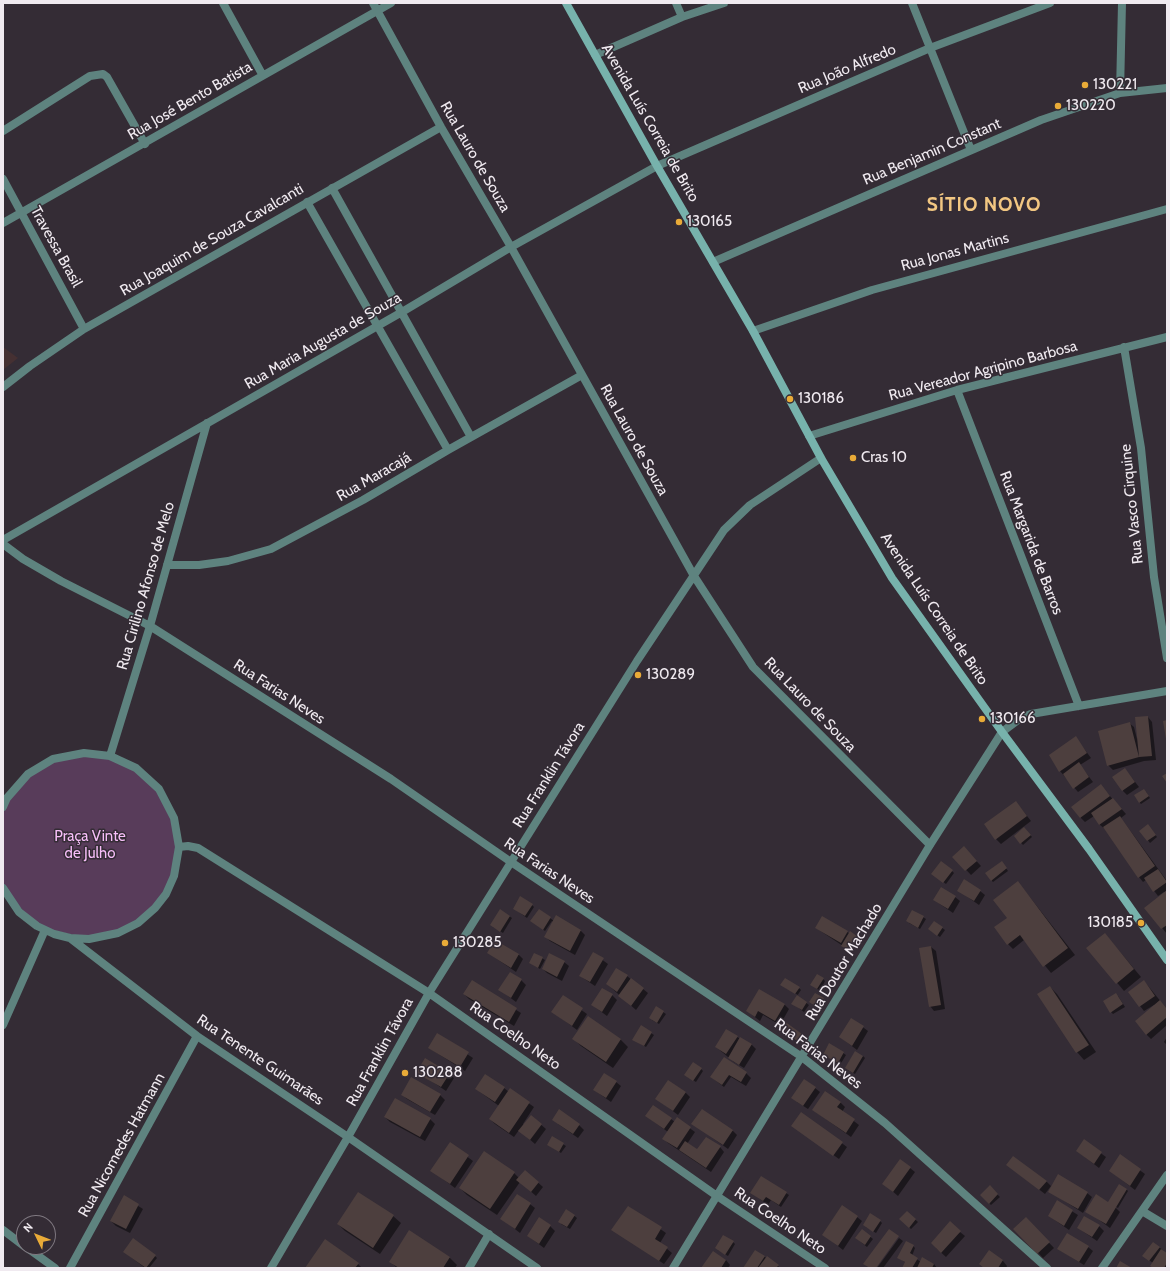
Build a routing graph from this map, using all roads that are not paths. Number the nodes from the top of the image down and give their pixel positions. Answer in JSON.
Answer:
{"nodes":[{"id":1,"x":223,"y":3,"type":"edge"},
{"id":2,"x":391,"y":3,"type":"edge"},
{"id":3,"x":566,"y":3,"type":"edge"},
{"id":4,"x":676,"y":3,"type":"edge"},
{"id":5,"x":724,"y":3,"type":"edge"},
{"id":6,"x":912,"y":3,"type":"edge"},
{"id":7,"x":1050,"y":3,"type":"edge"},
{"id":8,"x":1122,"y":3,"type":"edge"},
{"id":9,"x":376,"y":7,"type":"edge"},
{"id":10,"x":682,"y":17,"type":"junction"},
{"id":11,"x":930,"y":48,"type":"junction"},
{"id":12,"x":595,"y":55,"type":"junction"},
{"id":13,"x":262,"y":74,"type":"junction"},
{"id":14,"x":1167,"y":88,"type":"edge"},
{"id":15,"x":1120,"y":93,"type":"junction"},
{"id":16,"x":441,"y":127,"type":"junction"},
{"id":17,"x":3,"y":132,"type":"edge"},
{"id":18,"x":145,"y":144,"type":"junction"},
{"id":19,"x":971,"y":150,"type":"junction"},
{"id":20,"x":657,"y":166,"type":"junction"},
{"id":21,"x":3,"y":179,"type":"edge"},
{"id":22,"x":332,"y":188,"type":"junction"},
{"id":23,"x":307,"y":202,"type":"junction"},
{"id":24,"x":1167,"y":209,"type":"edge"},
{"id":25,"x":21,"y":213,"type":"junction"},
{"id":26,"x":3,"y":223,"type":"edge"},
{"id":27,"x":511,"y":246,"type":"junction"},
{"id":28,"x":713,"y":262,"type":"junction"},
{"id":29,"x":402,"y":312,"type":"junction"},
{"id":30,"x":377,"y":326,"type":"junction"},
{"id":31,"x":84,"y":329,"type":"junction"},
{"id":32,"x":753,"y":331,"type":"junction"},
{"id":33,"x":1167,"y":337,"type":"edge"},
{"id":34,"x":1124,"y":347,"type":"junction"},
{"id":35,"x":582,"y":375,"type":"junction"},
{"id":36,"x":3,"y":387,"type":"edge"},
{"id":37,"x":957,"y":390,"type":"junction"},
{"id":38,"x":208,"y":423,"type":"junction"},
{"id":39,"x":471,"y":436,"type":"junction"},
{"id":40,"x":809,"y":436,"type":"junction"},
{"id":41,"x":448,"y":450,"type":"junction"},
{"id":42,"x":821,"y":458,"type":"junction"},
{"id":43,"x":3,"y":540,"type":"edge"},
{"id":44,"x":3,"y":544,"type":"edge"},
{"id":45,"x":167,"y":565,"type":"junction"},
{"id":46,"x":694,"y":576,"type":"junction"},
{"id":47,"x":150,"y":626,"type":"junction"},
{"id":48,"x":1167,"y":658,"type":"edge"},
{"id":49,"x":1167,"y":691,"type":"edge"},
{"id":50,"x":1078,"y":706,"type":"junction"},
{"id":51,"x":1002,"y":732,"type":"junction"},
{"id":52,"x":110,"y":756,"type":"junction"},
{"id":53,"x":3,"y":807,"type":"edge"},
{"id":54,"x":930,"y":845,"type":"junction"},
{"id":55,"x":179,"y":847,"type":"junction"},
{"id":56,"x":511,"y":862,"type":"junction"},
{"id":57,"x":3,"y":888,"type":"edge"},
{"id":58,"x":45,"y":930,"type":"junction"},
{"id":59,"x":70,"y":938,"type":"junction"},
{"id":60,"x":1167,"y":960,"type":"edge"},
{"id":61,"x":429,"y":993,"type":"junction"},
{"id":62,"x":3,"y":1025,"type":"edge"},
{"id":63,"x":197,"y":1036,"type":"junction"},
{"id":64,"x":802,"y":1057,"type":"junction"},
{"id":65,"x":348,"y":1137,"type":"junction"},
{"id":66,"x":1167,"y":1175,"type":"edge"},
{"id":67,"x":717,"y":1196,"type":"junction"},
{"id":68,"x":1142,"y":1211,"type":"junction"},
{"id":69,"x":1167,"y":1226,"type":"edge"},
{"id":70,"x":3,"y":1230,"type":"edge"},
{"id":71,"x":489,"y":1234,"type":"junction"},
{"id":72,"x":16,"y":1239,"type":"edge"},
{"id":73,"x":37,"y":1255,"type":"edge"},
{"id":74,"x":55,"y":1268,"type":"edge"},
{"id":75,"x":70,"y":1268,"type":"edge"},
{"id":76,"x":271,"y":1268,"type":"edge"},
{"id":77,"x":469,"y":1268,"type":"edge"},
{"id":78,"x":538,"y":1268,"type":"edge"},
{"id":79,"x":673,"y":1268,"type":"edge"},
{"id":80,"x":825,"y":1268,"type":"edge"},
{"id":81,"x":1047,"y":1268,"type":"edge"},
{"id":82,"x":1102,"y":1268,"type":"edge"}],
"edges":[{"from":1,"to":13,"type":"street"},
{"from":2,"to":9,"type":"street","name":"Rua José Bento Batista"},
{"from":3,"to":12,"type":"main road","name":"Avenida Luís Correia de Brito"},
{"from":4,"to":10,"type":"street"},
{"from":5,"to":10,"type":"street"},
{"from":6,"to":11,"type":"street"},
{"from":7,"to":11,"type":"street","name":"Rua João Alfredo"},
{"from":8,"to":15,"type":"street"},
{"from":9,"to":13,"type":"street","name":"Rua José Bento Batista"},
{"from":9,"to":16,"type":"street","name":"Rua Lauro de Souza"},
{"from":10,"to":12,"type":"street"},
{"from":11,"to":19,"type":"street"},
{"from":11,"to":20,"type":"street","name":"Rua João Alfredo"},
{"from":12,"to":20,"type":"main road","name":"Avenida Luís Correia de Brito"},
{"from":13,"to":18,"type":"street","name":"Rua José Bento Batista"},
{"from":14,"to":15,"type":"street","name":"Rua Benjamin Constant"},
{"from":15,"to":19,"type":"street","name":"Rua Benjamin Constant"},
{"from":16,"to":22,"type":"street","name":"Rua Joaquim de Souza Cavalcanti"},
{"from":16,"to":27,"type":"street","name":"Rua Lauro de Souza"},
{"from":17,"to":18,"type":"street"},
{"from":18,"to":25,"type":"street","name":"Rua José Bento Batista"},
{"from":19,"to":28,"type":"street","name":"Rua Benjamin Constant"},
{"from":20,"to":27,"type":"street","name":"Rua Maria Augusta de Souza"},
{"from":20,"to":28,"type":"main road","name":"Avenida Luís Correia de Brito"},
{"from":21,"to":25,"type":"street","name":"Travessa Brasil"},
{"from":22,"to":23,"type":"street","name":"Rua Joaquim de Souza Cavalcanti"},
{"from":22,"to":29,"type":"street"},
{"from":23,"to":30,"type":"street"},
{"from":23,"to":31,"type":"street","name":"Rua Joaquim de Souza Cavalcanti"},
{"from":24,"to":32,"type":"street","name":"Rua Jonas Martins"},
{"from":25,"to":26,"type":"street","name":"Rua José Bento Batista"},
{"from":25,"to":31,"type":"street","name":"Travessa Brasil"},
{"from":27,"to":29,"type":"street","name":"Rua Maria Augusta de Souza"},
{"from":27,"to":35,"type":"street","name":"Rua Lauro de Souza"},
{"from":28,"to":32,"type":"main road","name":"Avenida Luís Correia de Brito"},
{"from":29,"to":30,"type":"street","name":"Rua Maria Augusta de Souza"},
{"from":29,"to":39,"type":"street"},
{"from":30,"to":38,"type":"street","name":"Rua Maria Augusta de Souza"},
{"from":30,"to":41,"type":"street"},
{"from":31,"to":36,"type":"street","name":"Rua Joaquim de Souza Cavalcanti"},
{"from":32,"to":40,"type":"main road","name":"Avenida Luís Correia de Brito"},
{"from":33,"to":34,"type":"street","name":"Rua Vereador Agripino Barbosa"},
{"from":34,"to":37,"type":"street","name":"Rua Vereador Agripino Barbosa"},
{"from":34,"to":48,"type":"street","name":"Rua Vasco Cirquine"},
{"from":35,"to":39,"type":"street","name":"Rua Maracajá"},
{"from":35,"to":46,"type":"street","name":"Rua Lauro de Souza"},
{"from":37,"to":40,"type":"street","name":"Rua Vereador Agripino Barbosa"},
{"from":37,"to":50,"type":"street","name":"Rua Margarida de Barros"},
{"from":38,"to":43,"type":"street","name":"Rua Maria Augusta de Souza"},
{"from":38,"to":45,"type":"street","name":"Rua Cirilino Afonso de Melo"},
{"from":39,"to":41,"type":"street","name":"Rua Maracajá"},
{"from":40,"to":42,"type":"main road","name":"Avenida Luís Correia de Brito"},
{"from":41,"to":45,"type":"street","name":"Rua Maracajá"},
{"from":42,"to":46,"type":"street","name":"Rua Franklin Távora"},
{"from":42,"to":51,"type":"main road","name":"Avenida Luís Correia de Brito"},
{"from":44,"to":47,"type":"street","name":"Rua Farias Neves"},
{"from":45,"to":47,"type":"street","name":"Rua Cirilino Afonso de Melo"},
{"from":46,"to":54,"type":"street","name":"Rua Lauro de Souza"},
{"from":46,"to":56,"type":"street","name":"Rua Franklin Távora"},
{"from":47,"to":52,"type":"street","name":"Rua Cirilino Afonso de Melo"},
{"from":47,"to":56,"type":"street","name":"Rua Farias Neves"},
{"from":49,"to":50,"type":"street"},
{"from":50,"to":51,"type":"street"},
{"from":51,"to":54,"type":"street","name":"Rua Doutor Machado"},
{"from":51,"to":60,"type":"main road","name":"Avenida Luís Correia de Brito"},
{"from":52,"to":53,"type":"street"},
{"from":52,"to":55,"type":"street"},
{"from":54,"to":64,"type":"street","name":"Rua Doutor Machado"},
{"from":55,"to":59,"type":"street"},
{"from":55,"to":61,"type":"street","name":"Rua Coelho Neto"},
{"from":56,"to":61,"type":"street","name":"Rua Franklin Távora"},
{"from":56,"to":64,"type":"street","name":"Rua Farias Neves"},
{"from":57,"to":58,"type":"street"},
{"from":58,"to":59,"type":"street"},
{"from":58,"to":62,"type":"street"},
{"from":59,"to":63,"type":"street","name":"Rua Tenente Guimarães"},
{"from":61,"to":65,"type":"street","name":"Rua Franklin Távora"},
{"from":61,"to":67,"type":"street","name":"Rua Coelho Neto"},
{"from":63,"to":65,"type":"street","name":"Rua Tenente Guimarães"},
{"from":63,"to":75,"type":"street","name":"Rua Nicomedes Hatmann"},
{"from":64,"to":67,"type":"street","name":"Rua Doutor Machado"},
{"from":64,"to":81,"type":"street","name":"Rua Farias Neves"},
{"from":65,"to":71,"type":"street","name":"Rua Tenente Guimarães"},
{"from":65,"to":76,"type":"street","name":"Rua Franklin Távora"},
{"from":66,"to":68,"type":"street"},
{"from":67,"to":79,"type":"street","name":"Rua Doutor Machado"},
{"from":67,"to":80,"type":"street","name":"Rua Coelho Neto"},
{"from":68,"to":69,"type":"street"},
{"from":68,"to":82,"type":"street"},
{"from":70,"to":72,"type":"street"},
{"from":71,"to":77,"type":"street"},
{"from":71,"to":78,"type":"street","name":"Rua Tenente Guimarães"},
{"from":73,"to":74,"type":"street"}]}
